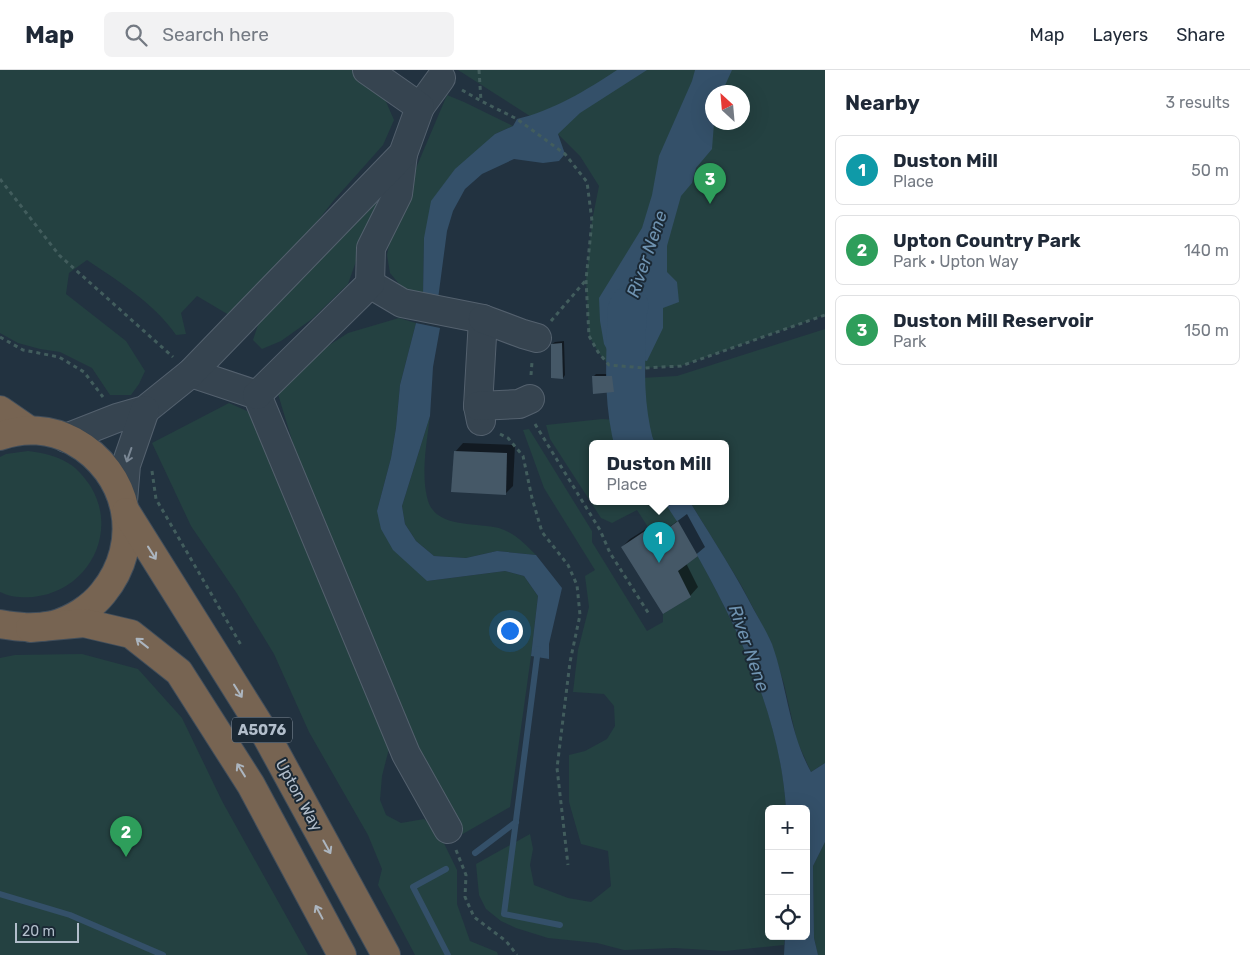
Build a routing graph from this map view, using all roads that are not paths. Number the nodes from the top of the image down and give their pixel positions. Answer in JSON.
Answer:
{"nodes":[{"id":1,"x":367,"y":70,"type":"edge"},
{"id":2,"x":442,"y":78,"type":"road end"},
{"id":3,"x":420,"y":107,"type":"junction"},
{"id":4,"x":403,"y":154,"type":"junction"},
{"id":5,"x":370,"y":284,"type":"junction"},
{"id":6,"x":483,"y":320,"type":"junction"},
{"id":7,"x":537,"y":338,"type":"road end"},
{"id":8,"x":190,"y":373,"type":"junction"},
{"id":9,"x":257,"y":396,"type":"junction"},
{"id":10,"x":530,"y":399,"type":"road end"},
{"id":11,"x":0,"y":410,"type":"edge"},
{"id":12,"x":145,"y":410,"type":"junction"},
{"id":13,"x":29,"y":430,"type":"junction"},
{"id":14,"x":0,"y":436,"type":"edge"},
{"id":15,"x":66,"y":438,"type":"junction"},
{"id":16,"x":124,"y":506,"type":"junction"},
{"id":17,"x":13,"y":628,"type":"edge"},
{"id":18,"x":448,"y":829,"type":"road end"},
{"id":19,"x":342,"y":955,"type":"edge"},
{"id":20,"x":386,"y":955,"type":"edge"}],
"edges":[{"from":1,"to":3,"type":"lane"},
{"from":2,"to":3,"type":"lane"},
{"from":3,"to":4,"type":"lane"},
{"from":4,"to":5,"type":"lane"},
{"from":4,"to":8,"type":"lane"},
{"from":5,"to":6,"type":"lane"},
{"from":5,"to":9,"type":"lane"},
{"from":6,"to":7,"type":"lane"},
{"from":6,"to":10,"type":"lane"},
{"from":8,"to":9,"type":"lane"},
{"from":8,"to":12,"type":"lane"},
{"from":9,"to":18,"type":"lane"},
{"from":11,"to":13,"type":"highway"},
{"from":12,"to":15,"type":"lane"},
{"from":12,"to":16,"type":"lane","one_way":true},
{"from":13,"to":14,"type":"highway"},
{"from":13,"to":15,"type":"highway","name":"Upton Way"},
{"from":15,"to":16,"type":"highway","name":"Upton Way"},
{"from":16,"to":17,"type":"highway"},
{"from":16,"to":20,"type":"highway","name":"Upton Way","number":"A5076","one_way":true},
{"from":19,"to":17,"type":"highway","number":"A5076","one_way":true}]}
